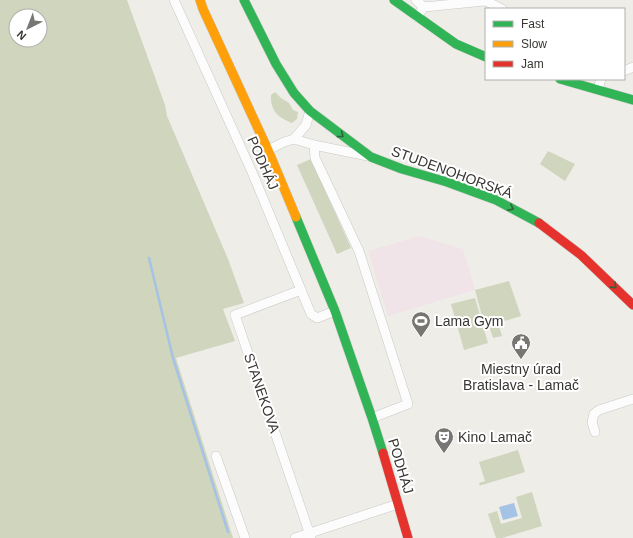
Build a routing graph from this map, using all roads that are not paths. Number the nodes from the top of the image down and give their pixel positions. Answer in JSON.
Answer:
{"nodes":[{"id":1,"x":174,"y":0,"type":"edge"},
{"id":2,"x":200,"y":0,"type":"edge"},
{"id":3,"x":244,"y":0,"type":"edge"},
{"id":4,"x":394,"y":0,"type":"edge"},
{"id":5,"x":416,"y":0,"type":"edge"},
{"id":6,"x":484,"y":0,"type":"edge"},
{"id":7,"x":424,"y":7,"type":"junction"},
{"id":8,"x":500,"y":8,"type":"edge"},
{"id":9,"x":417,"y":17,"type":"junction"},
{"id":10,"x":485,"y":57,"type":"edge"},
{"id":11,"x":564,"y":80,"type":"edge"},
{"id":12,"x":601,"y":80,"type":"edge"},
{"id":13,"x":598,"y":89,"type":"junction"},
{"id":14,"x":633,"y":100,"type":"edge"},
{"id":15,"x":310,"y":111,"type":"junction"},
{"id":16,"x":294,"y":139,"type":"junction"},
{"id":17,"x":314,"y":146,"type":"junction"},
{"id":18,"x":268,"y":150,"type":"junction"},
{"id":19,"x":371,"y":157,"type":"junction"},
{"id":20,"x":301,"y":290,"type":"junction"},
{"id":21,"x":633,"y":305,"type":"edge"},
{"id":22,"x":335,"y":311,"type":"junction"},
{"id":23,"x":633,"y":399,"type":"edge"},
{"id":24,"x":372,"y":418,"type":"junction"},
{"id":25,"x":595,"y":432,"type":"dead end"},
{"id":26,"x":216,"y":456,"type":"dead end"},
{"id":27,"x":398,"y":504,"type":"junction"},
{"id":28,"x":310,"y":535,"type":"edge"},
{"id":29,"x":246,"y":538,"type":"edge"},
{"id":30,"x":295,"y":538,"type":"edge"},
{"id":31,"x":408,"y":538,"type":"edge"}],
"edges":[{"from":1,"to":20,"type":"street","name":"PODHÁJ"},
{"from":2,"to":18,"type":"street","name":"PODHÁJ"},
{"from":3,"to":15,"type":"street","name":"STUDENOHORSKÁ"},
{"from":4,"to":9,"type":"street"},
{"from":5,"to":7,"type":"street"},
{"from":6,"to":7,"type":"street"},
{"from":6,"to":8,"type":"street"},
{"from":7,"to":9,"type":"street"},
{"from":9,"to":10,"type":"street"},
{"from":11,"to":13,"type":"street"},
{"from":12,"to":13,"type":"street"},
{"from":13,"to":14,"type":"street"},
{"from":15,"to":16,"type":"street"},
{"from":15,"to":19,"type":"street","name":"STUDENOHORSKÁ","one_way":true},
{"from":16,"to":17,"type":"street","name":"STUDENOHORSKÁ"},
{"from":16,"to":18,"type":"street"},
{"from":17,"to":19,"type":"street","name":"STUDENOHORSKÁ"},
{"from":17,"to":24,"type":"street"},
{"from":18,"to":22,"type":"street","name":"PODHÁJ"},
{"from":19,"to":21,"type":"street","name":"STUDENOHORSKÁ","one_way":true},
{"from":20,"to":22,"type":"street","name":"PODHÁJ"},
{"from":20,"to":28,"type":"street","name":"STANEKOVA"},
{"from":22,"to":24,"type":"street","name":"PODHÁJ"},
{"from":23,"to":25,"type":"street"},
{"from":24,"to":27,"type":"street","name":"PODHÁJ"},
{"from":26,"to":29,"type":"street"},
{"from":27,"to":28,"type":"street"},
{"from":27,"to":31,"type":"street","name":"PODHÁJ"},
{"from":28,"to":30,"type":"street"}]}
